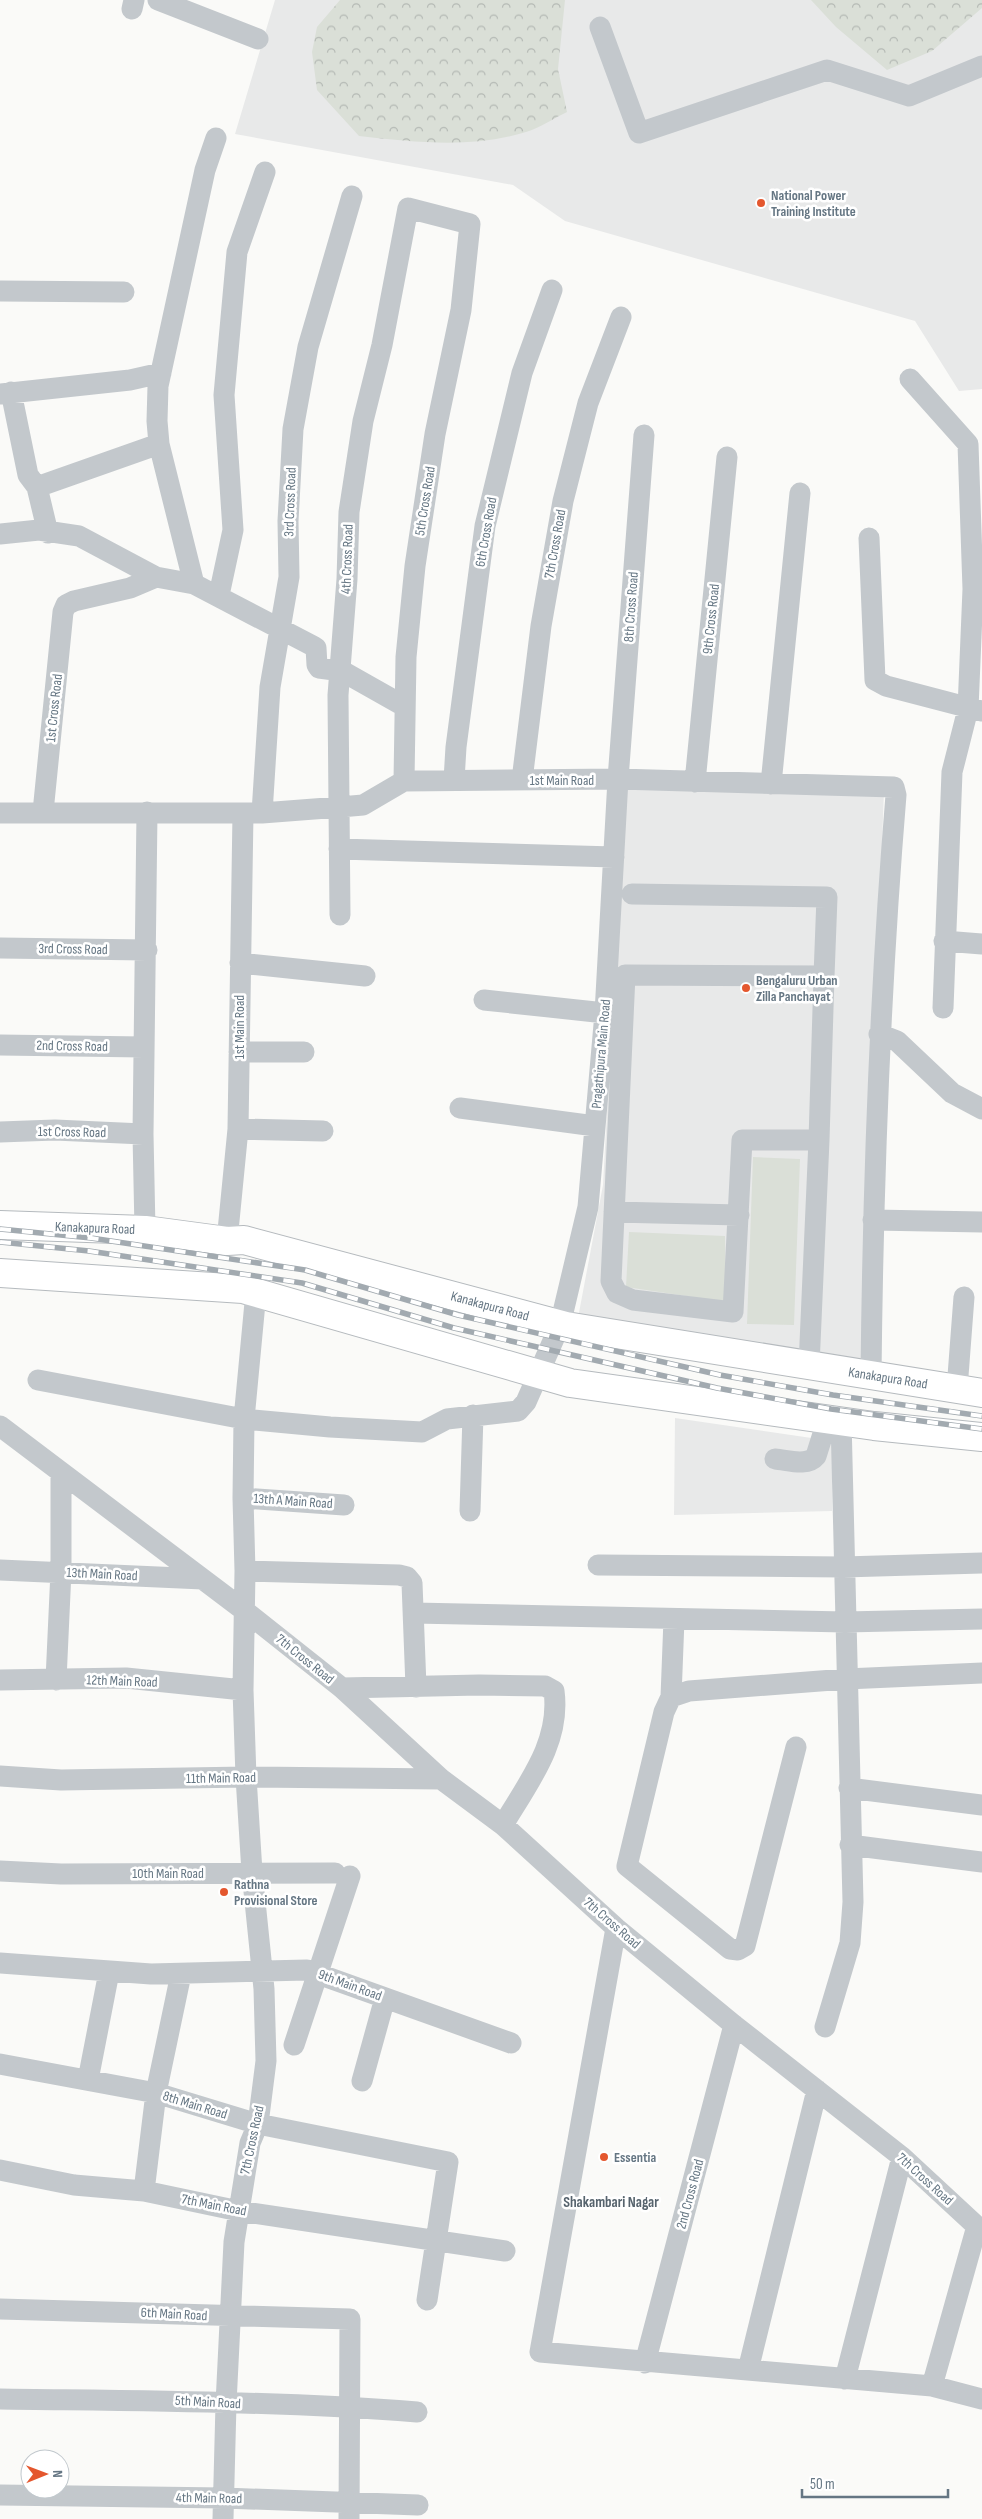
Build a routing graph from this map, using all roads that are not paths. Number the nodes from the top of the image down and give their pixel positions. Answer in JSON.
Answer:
{"nodes":[{"id":1,"x":158,"y":0,"type":"edge"},
{"id":2,"x":600,"y":27,"type":"dead end"},
{"id":3,"x":258,"y":39,"type":"dead end"},
{"id":4,"x":982,"y":66,"type":"edge"},
{"id":5,"x":216,"y":138,"type":"dead end"},
{"id":6,"x":265,"y":172,"type":"dead end"},
{"id":7,"x":352,"y":196,"type":"dead end"},
{"id":8,"x":408,"y":208,"type":"joint"},
{"id":9,"x":552,"y":290,"type":"dead end"},
{"id":10,"x":0,"y":292,"type":"edge"},
{"id":11,"x":124,"y":292,"type":"dead end"},
{"id":12,"x":622,"y":317,"type":"dead end"},
{"id":13,"x":161,"y":374,"type":"junction"},
{"id":14,"x":910,"y":379,"type":"dead end"},
{"id":15,"x":6,"y":393,"type":"edge"},
{"id":16,"x":644,"y":435,"type":"dead end"},
{"id":17,"x":975,"y":441,"type":"edge"},
{"id":18,"x":159,"y":444,"type":"junction"},
{"id":19,"x":727,"y":457,"type":"dead end"},
{"id":20,"x":37,"y":487,"type":"junction"},
{"id":21,"x":800,"y":493,"type":"dead end"},
{"id":22,"x":976,"y":532,"type":"edge"},
{"id":23,"x":48,"y":533,"type":"junction"},
{"id":24,"x":0,"y":534,"type":"edge"},
{"id":25,"x":869,"y":538,"type":"dead end"},
{"id":26,"x":156,"y":577,"type":"junction"},
{"id":27,"x":194,"y":584,"type":"junction"},
{"id":28,"x":219,"y":595,"type":"junction"},
{"id":29,"x":280,"y":629,"type":"junction"},
{"id":30,"x":342,"y":671,"type":"junction"},
{"id":31,"x":404,"y":706,"type":"junction"},
{"id":32,"x":975,"y":710,"type":"edge"},
{"id":33,"x":618,"y":779,"type":"junction"},
{"id":34,"x":454,"y":780,"type":"junction"},
{"id":35,"x":522,"y":780,"type":"junction"},
{"id":36,"x":404,"y":781,"type":"junction"},
{"id":37,"x":695,"y":782,"type":"junction"},
{"id":38,"x":771,"y":784,"type":"junction"},
{"id":39,"x":340,"y":807,"type":"junction"},
{"id":40,"x":43,"y":812,"type":"junction"},
{"id":41,"x":147,"y":812,"type":"junction"},
{"id":42,"x":0,"y":813,"type":"edge"},
{"id":43,"x":252,"y":813,"type":"junction"},
{"id":44,"x":339,"y":849,"type":"junction"},
{"id":45,"x":614,"y":857,"type":"junction"},
{"id":46,"x":632,"y":894,"type":"dead end"},
{"id":47,"x":340,"y":915,"type":"dead end"},
{"id":48,"x":944,"y":941,"type":"junction"},
{"id":49,"x":982,"y":944,"type":"edge"},
{"id":50,"x":0,"y":948,"type":"edge"},
{"id":51,"x":146,"y":950,"type":"junction"},
{"id":52,"x":240,"y":963,"type":"junction"},
{"id":53,"x":365,"y":976,"type":"dead end"},
{"id":54,"x":824,"y":976,"type":"junction"},
{"id":55,"x":484,"y":1000,"type":"dead end"},
{"id":56,"x":943,"y":1008,"type":"dead end"},
{"id":57,"x":605,"y":1013,"type":"junction"},
{"id":58,"x":879,"y":1034,"type":"junction"},
{"id":59,"x":0,"y":1045,"type":"edge"},
{"id":60,"x":144,"y":1047,"type":"junction"},
{"id":61,"x":239,"y":1052,"type":"junction"},
{"id":62,"x":304,"y":1052,"type":"dead end"},
{"id":63,"x":460,"y":1108,"type":"dead end"},
{"id":64,"x":982,"y":1109,"type":"edge"},
{"id":65,"x":595,"y":1126,"type":"junction"},
{"id":66,"x":238,"y":1129,"type":"junction"},
{"id":67,"x":322,"y":1131,"type":"dead end"},
{"id":68,"x":0,"y":1132,"type":"edge"},
{"id":69,"x":143,"y":1134,"type":"junction"},
{"id":70,"x":819,"y":1140,"type":"junction"},
{"id":71,"x":614,"y":1212,"type":"junction"},
{"id":72,"x":739,"y":1215,"type":"junction"},
{"id":73,"x":873,"y":1220,"type":"junction"},
{"id":74,"x":982,"y":1222,"type":"edge"},
{"id":75,"x":0,"y":1225,"type":"edge"},
{"id":76,"x":145,"y":1230,"type":"junction"},
{"id":77,"x":227,"y":1241,"type":"junction"},
{"id":78,"x":0,"y":1273,"type":"edge"},
{"id":79,"x":256,"y":1292,"type":"junction"},
{"id":80,"x":964,"y":1297,"type":"dead end"},
{"id":81,"x":560,"y":1325,"type":"junction"},
{"id":82,"x":809,"y":1366,"type":"junction"},
{"id":83,"x":540,"y":1374,"type":"junction"},
{"id":84,"x":871,"y":1376,"type":"junction"},
{"id":85,"x":38,"y":1380,"type":"dead end"},
{"id":86,"x":969,"y":1391,"type":"edge"},
{"id":87,"x":473,"y":1415,"type":"junction"},
{"id":88,"x":244,"y":1419,"type":"junction"},
{"id":89,"x":835,"y":1419,"type":"junction"},
{"id":90,"x":0,"y":1426,"type":"edge"},
{"id":91,"x":982,"y":1436,"type":"edge"},
{"id":92,"x":775,"y":1459,"type":"dead end"},
{"id":93,"x":62,"y":1472,"type":"junction"},
{"id":94,"x":242,"y":1498,"type":"junction"},
{"id":95,"x":344,"y":1505,"type":"dead end"},
{"id":96,"x":470,"y":1511,"type":"dead end"},
{"id":97,"x":982,"y":1563,"type":"edge"},
{"id":98,"x":598,"y":1565,"type":"dead end"},
{"id":99,"x":843,"y":1567,"type":"junction"},
{"id":100,"x":0,"y":1570,"type":"edge"},
{"id":101,"x":61,"y":1571,"type":"junction"},
{"id":102,"x":245,"y":1571,"type":"junction"},
{"id":103,"x":203,"y":1580,"type":"junction"},
{"id":104,"x":245,"y":1611,"type":"junction"},
{"id":105,"x":414,"y":1613,"type":"junction"},
{"id":106,"x":674,"y":1619,"type":"junction"},
{"id":107,"x":982,"y":1619,"type":"edge"},
{"id":108,"x":845,"y":1622,"type":"junction"},
{"id":109,"x":982,"y":1673,"type":"edge"},
{"id":110,"x":846,"y":1679,"type":"junction"},
{"id":111,"x":0,"y":1680,"type":"edge"},
{"id":112,"x":56,"y":1680,"type":"junction"},
{"id":113,"x":416,"y":1687,"type":"junction"},
{"id":114,"x":342,"y":1688,"type":"junction"},
{"id":115,"x":243,"y":1690,"type":"junction"},
{"id":116,"x":671,"y":1696,"type":"junction"},
{"id":117,"x":796,"y":1747,"type":"dead end"},
{"id":118,"x":0,"y":1776,"type":"edge"},
{"id":119,"x":246,"y":1777,"type":"junction"},
{"id":120,"x":441,"y":1779,"type":"junction"},
{"id":121,"x":848,"y":1788,"type":"junction"},
{"id":122,"x":982,"y":1805,"type":"edge"},
{"id":123,"x":503,"y":1825,"type":"junction"},
{"id":124,"x":850,"y":1845,"type":"junction"},
{"id":125,"x":982,"y":1862,"type":"edge"},
{"id":126,"x":0,"y":1871,"type":"edge"},
{"id":127,"x":252,"y":1872,"type":"junction"},
{"id":128,"x":616,"y":1928,"type":"junction"},
{"id":129,"x":0,"y":1963,"type":"edge"},
{"id":130,"x":109,"y":1972,"type":"junction"},
{"id":131,"x":260,"y":1973,"type":"junction"},
{"id":132,"x":316,"y":1973,"type":"junction"},
{"id":133,"x":181,"y":1974,"type":"junction"},
{"id":134,"x":385,"y":1998,"type":"junction"},
{"id":135,"x":734,"y":2025,"type":"junction"},
{"id":136,"x":825,"y":2027,"type":"dead end"},
{"id":137,"x":511,"y":2044,"type":"dead end"},
{"id":138,"x":294,"y":2045,"type":"dead end"},
{"id":139,"x":0,"y":2064,"type":"edge"},
{"id":140,"x":88,"y":2080,"type":"junction"},
{"id":141,"x":362,"y":2081,"type":"dead end"},
{"id":142,"x":817,"y":2090,"type":"junction"},
{"id":143,"x":156,"y":2093,"type":"junction"},
{"id":144,"x":258,"y":2124,"type":"junction"},
{"id":145,"x":902,"y":2157,"type":"junction"},
{"id":146,"x":0,"y":2170,"type":"edge"},
{"id":147,"x":144,"y":2191,"type":"junction"},
{"id":148,"x":239,"y":2211,"type":"junction"},
{"id":149,"x":980,"y":2228,"type":"edge"},
{"id":150,"x":432,"y":2240,"type":"junction"},
{"id":151,"x":505,"y":2251,"type":"dead end"},
{"id":152,"x":427,"y":2300,"type":"dead end"},
{"id":153,"x":0,"y":2308,"type":"edge"},
{"id":154,"x":230,"y":2316,"type":"junction"},
{"id":155,"x":645,"y":2363,"type":"junction"},
{"id":156,"x":748,"y":2370,"type":"junction"},
{"id":157,"x":845,"y":2379,"type":"junction"},
{"id":158,"x":932,"y":2386,"type":"junction"},
{"id":159,"x":0,"y":2399,"type":"edge"},
{"id":160,"x":982,"y":2399,"type":"edge"},
{"id":161,"x":226,"y":2404,"type":"junction"},
{"id":162,"x":350,"y":2407,"type":"junction"},
{"id":163,"x":417,"y":2412,"type":"dead end"},
{"id":164,"x":0,"y":2495,"type":"edge"},
{"id":165,"x":224,"y":2498,"type":"junction"},
{"id":166,"x":418,"y":2505,"type":"dead end"},
{"id":167,"x":349,"y":2510,"type":"edge"},
{"id":168,"x":223,"y":2519,"type":"edge"}],
"edges":[{"from":1,"to":3,"type":"street"},
{"from":2,"to":4,"type":"street"},
{"from":5,"to":13,"type":"street"},
{"from":6,"to":28,"type":"street"},
{"from":7,"to":29,"type":"street","name":"3rd Cross Road"},
{"from":8,"to":30,"type":"street","name":"4th Cross Road"},
{"from":8,"to":31,"type":"street","name":"5th Cross Road"},
{"from":9,"to":34,"type":"street","name":"6th Cross Road"},
{"from":10,"to":11,"type":"street"},
{"from":12,"to":35,"type":"street","name":"7th Cross Road"},
{"from":13,"to":15,"type":"street"},
{"from":13,"to":18,"type":"street"},
{"from":14,"to":17,"type":"street"},
{"from":15,"to":20,"type":"street"},
{"from":16,"to":33,"type":"street","name":"8th Cross Road"},
{"from":17,"to":22,"type":"street"},
{"from":18,"to":20,"type":"street"},
{"from":18,"to":27,"type":"street"},
{"from":19,"to":37,"type":"street","name":"9th Cross Road"},
{"from":20,"to":23,"type":"street"},
{"from":21,"to":38,"type":"street"},
{"from":22,"to":32,"type":"street"},
{"from":23,"to":24,"type":"street"},
{"from":23,"to":26,"type":"street"},
{"from":25,"to":32,"type":"street"},
{"from":26,"to":27,"type":"street"},
{"from":26,"to":40,"type":"street","name":"1st Cross Road"},
{"from":27,"to":28,"type":"street"},
{"from":28,"to":29,"type":"street"},
{"from":29,"to":30,"type":"street"},
{"from":29,"to":43,"type":"street","name":"3rd Cross Road"},
{"from":30,"to":31,"type":"street"},
{"from":30,"to":39,"type":"street","name":"4th Cross Road"},
{"from":31,"to":36,"type":"street","name":"5th Cross Road"},
{"from":32,"to":48,"type":"street"},
{"from":33,"to":35,"type":"street","name":"1st Main Road"},
{"from":33,"to":37,"type":"street","name":"1st Main Road"},
{"from":33,"to":45,"type":"street","name":"Pragathipura Main Road"},
{"from":34,"to":35,"type":"street","name":"1st Main Road"},
{"from":34,"to":36,"type":"street","name":"1st Main Road"},
{"from":36,"to":39,"type":"street","name":"1st Main Road"},
{"from":37,"to":38,"type":"street","name":"1st Main Road"},
{"from":38,"to":58,"type":"street","name":"1st Main Road"},
{"from":39,"to":43,"type":"street","name":"1st Main Road"},
{"from":39,"to":44,"type":"street","name":"4th Cross Road"},
{"from":40,"to":41,"type":"street","name":"1st Main Road"},
{"from":40,"to":42,"type":"street","name":"1st Main Road"},
{"from":41,"to":43,"type":"street","name":"1st Main Road"},
{"from":41,"to":51,"type":"street"},
{"from":43,"to":52,"type":"street","name":"1st Main Road"},
{"from":44,"to":45,"type":"street"},
{"from":44,"to":47,"type":"street","name":"4th Cross Road"},
{"from":45,"to":57,"type":"street","name":"Pragathipura Main Road"},
{"from":46,"to":54,"type":"street"},
{"from":48,"to":49,"type":"street"},
{"from":48,"to":56,"type":"street"},
{"from":50,"to":51,"type":"street","name":"3rd Cross Road"},
{"from":51,"to":60,"type":"street"},
{"from":52,"to":53,"type":"street"},
{"from":52,"to":61,"type":"street","name":"1st Main Road"},
{"from":54,"to":70,"type":"street"},
{"from":54,"to":71,"type":"street"},
{"from":55,"to":57,"type":"street"},
{"from":57,"to":65,"type":"street","name":"Pragathipura Main Road"},
{"from":58,"to":64,"type":"street"},
{"from":58,"to":73,"type":"street"},
{"from":59,"to":60,"type":"street","name":"2nd Cross Road"},
{"from":60,"to":69,"type":"street"},
{"from":61,"to":62,"type":"street"},
{"from":61,"to":66,"type":"street","name":"1st Main Road"},
{"from":63,"to":65,"type":"street"},
{"from":65,"to":81,"type":"street","name":"Pragathipura Main Road"},
{"from":66,"to":67,"type":"street"},
{"from":66,"to":77,"type":"street","name":"1st Main Road"},
{"from":68,"to":69,"type":"street","name":"1st Cross Road"},
{"from":69,"to":76,"type":"street"},
{"from":70,"to":72,"type":"street"},
{"from":70,"to":82,"type":"street"},
{"from":71,"to":72,"type":"street"},
{"from":71,"to":72,"type":"street"},
{"from":73,"to":74,"type":"street"},
{"from":73,"to":84,"type":"street"},
{"from":75,"to":76,"type":"main road","name":"Kanakapura Road"},
{"from":76,"to":77,"type":"main road","name":"Kanakapura Road"},
{"from":77,"to":81,"type":"main road","name":"Kanakapura Road"},
{"from":78,"to":79,"type":"main road"},
{"from":79,"to":83,"type":"main road"},
{"from":79,"to":88,"type":"street"},
{"from":80,"to":86,"type":"street"},
{"from":81,"to":82,"type":"main road","name":"Kanakapura Road"},
{"from":81,"to":83,"type":"street","name":"Pragathipura Main Road"},
{"from":82,"to":84,"type":"main road","name":"Kanakapura Road"},
{"from":83,"to":87,"type":"street","name":"Pragathipura Main Road"},
{"from":83,"to":89,"type":"main road"},
{"from":84,"to":86,"type":"main road","name":"Kanakapura Road"},
{"from":85,"to":88,"type":"street"},
{"from":87,"to":88,"type":"street"},
{"from":87,"to":96,"type":"street"},
{"from":88,"to":94,"type":"street"},
{"from":89,"to":91,"type":"main road"},
{"from":89,"to":92,"type":"street"},
{"from":89,"to":99,"type":"street"},
{"from":90,"to":93,"type":"street","name":"7th Cross Road"},
{"from":93,"to":101,"type":"street"},
{"from":93,"to":103,"type":"street","name":"7th Cross Road"},
{"from":94,"to":95,"type":"street","name":"13th A Main Road"},
{"from":94,"to":102,"type":"street"},
{"from":97,"to":99,"type":"street"},
{"from":98,"to":99,"type":"street"},
{"from":99,"to":108,"type":"street"},
{"from":100,"to":101,"type":"street","name":"13th Main Road"},
{"from":101,"to":103,"type":"street","name":"13th Main Road"},
{"from":101,"to":112,"type":"street"},
{"from":102,"to":104,"type":"street"},
{"from":102,"to":105,"type":"street"},
{"from":103,"to":104,"type":"street","name":"7th Cross Road"},
{"from":104,"to":114,"type":"street","name":"7th Cross Road"},
{"from":104,"to":115,"type":"street","name":"7th Cross Road"},
{"from":105,"to":106,"type":"street"},
{"from":105,"to":113,"type":"street"},
{"from":106,"to":108,"type":"street"},
{"from":106,"to":116,"type":"street"},
{"from":107,"to":108,"type":"street"},
{"from":108,"to":110,"type":"street"},
{"from":109,"to":110,"type":"street"},
{"from":110,"to":116,"type":"street"},
{"from":110,"to":121,"type":"street"},
{"from":111,"to":112,"type":"street","name":"12th Main Road"},
{"from":112,"to":115,"type":"street","name":"12th Main Road"},
{"from":113,"to":114,"type":"street"},
{"from":113,"to":123,"type":"street"},
{"from":114,"to":120,"type":"street","name":"7th Cross Road"},
{"from":115,"to":119,"type":"street","name":"7th Cross Road"},
{"from":116,"to":117,"type":"street"},
{"from":118,"to":119,"type":"street","name":"11th Main Road"},
{"from":119,"to":120,"type":"street","name":"11th Main Road"},
{"from":119,"to":127,"type":"street","name":"7th Cross Road"},
{"from":120,"to":123,"type":"street","name":"7th Cross Road"},
{"from":121,"to":122,"type":"street"},
{"from":121,"to":124,"type":"street"},
{"from":123,"to":128,"type":"street","name":"7th Cross Road"},
{"from":124,"to":125,"type":"street"},
{"from":124,"to":136,"type":"street"},
{"from":126,"to":127,"type":"street","name":"10th Main Road"},
{"from":127,"to":131,"type":"street","name":"7th Cross Road"},
{"from":127,"to":132,"type":"street","name":"10th Main Road"},
{"from":128,"to":135,"type":"street","name":"7th Cross Road"},
{"from":128,"to":155,"type":"street"},
{"from":129,"to":130,"type":"street","name":"9th Main Road"},
{"from":130,"to":133,"type":"street","name":"9th Main Road"},
{"from":130,"to":140,"type":"street"},
{"from":131,"to":132,"type":"street","name":"9th Main Road"},
{"from":131,"to":133,"type":"street","name":"9th Main Road"},
{"from":131,"to":144,"type":"street","name":"7th Cross Road"},
{"from":132,"to":134,"type":"street","name":"9th Main Road"},
{"from":132,"to":138,"type":"street"},
{"from":133,"to":143,"type":"street"},
{"from":134,"to":137,"type":"street","name":"9th Main Road"},
{"from":134,"to":141,"type":"street"},
{"from":135,"to":142,"type":"street","name":"7th Cross Road"},
{"from":135,"to":155,"type":"street","name":"2nd Cross Road"},
{"from":139,"to":140,"type":"street","name":"8th Main Road"},
{"from":140,"to":143,"type":"street","name":"8th Main Road"},
{"from":142,"to":145,"type":"street","name":"7th Cross Road"},
{"from":142,"to":156,"type":"street"},
{"from":143,"to":144,"type":"street","name":"8th Main Road"},
{"from":143,"to":147,"type":"street"},
{"from":144,"to":148,"type":"street","name":"7th Cross Road"},
{"from":144,"to":150,"type":"street","name":"8th Main Road"},
{"from":145,"to":149,"type":"street","name":"7th Cross Road"},
{"from":145,"to":157,"type":"street"},
{"from":146,"to":147,"type":"street","name":"7th Main Road"},
{"from":147,"to":148,"type":"street","name":"7th Main Road"},
{"from":148,"to":150,"type":"street","name":"7th Main Road"},
{"from":148,"to":154,"type":"street","name":"7th Cross Road"},
{"from":149,"to":158,"type":"street"},
{"from":150,"to":151,"type":"street","name":"7th Main Road"},
{"from":150,"to":152,"type":"street"},
{"from":153,"to":154,"type":"street","name":"6th Main Road"},
{"from":154,"to":161,"type":"street","name":"7th Cross Road"},
{"from":154,"to":162,"type":"street","name":"6th Main Road"},
{"from":155,"to":156,"type":"street"},
{"from":156,"to":157,"type":"street"},
{"from":157,"to":158,"type":"street"},
{"from":158,"to":160,"type":"street"},
{"from":159,"to":161,"type":"street","name":"5th Main Road"},
{"from":161,"to":162,"type":"street","name":"5th Main Road"},
{"from":161,"to":165,"type":"street","name":"7th Cross Road"},
{"from":162,"to":163,"type":"street","name":"5th Main Road"},
{"from":162,"to":167,"type":"street"},
{"from":164,"to":165,"type":"street","name":"4th Main Road"},
{"from":165,"to":167,"type":"street","name":"4th Main Road"},
{"from":165,"to":168,"type":"street","name":"7th Cross Road"},
{"from":166,"to":167,"type":"street","name":"4th Main Road"}]}
